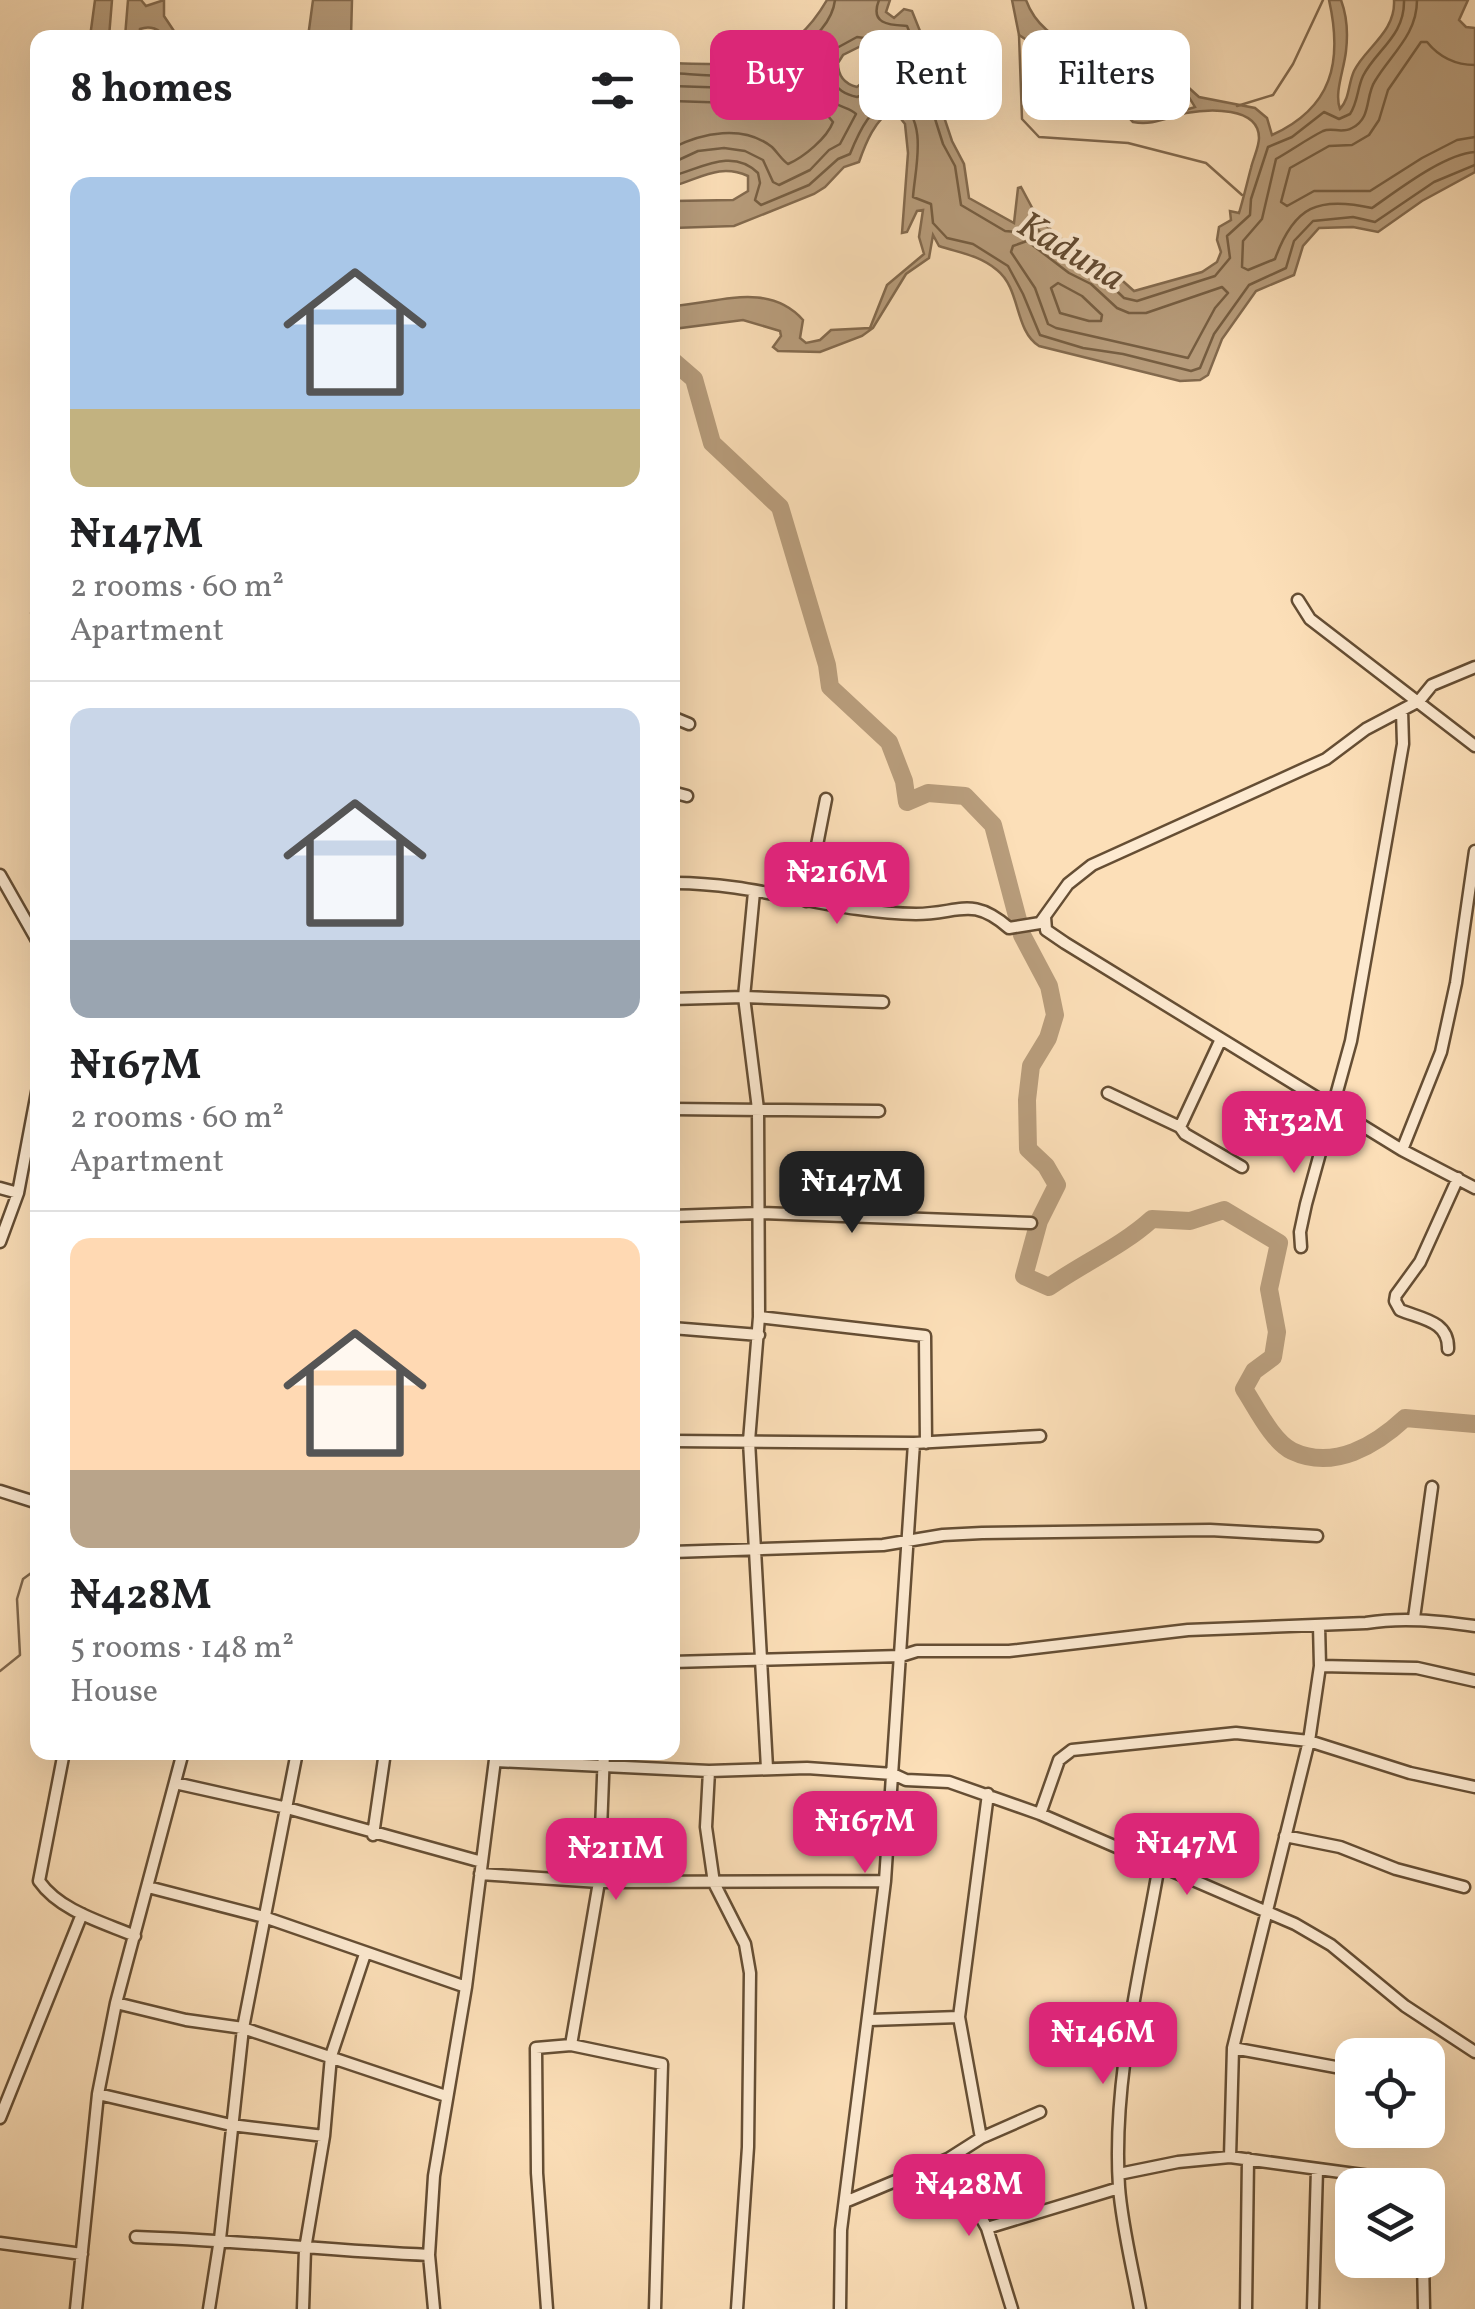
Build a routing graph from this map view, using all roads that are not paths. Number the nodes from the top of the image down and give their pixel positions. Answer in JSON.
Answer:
{"nodes":[{"id":1,"x":1298,"y":600,"type":"dead end"},
{"id":2,"x":1475,"y":667,"type":"edge"},
{"id":3,"x":1419,"y":701,"type":"junction"},
{"id":4,"x":1402,"y":710,"type":"junction"},
{"id":5,"x":680,"y":720,"type":"edge"},
{"id":6,"x":689,"y":724,"type":"dead end"},
{"id":7,"x":1475,"y":746,"type":"edge"},
{"id":8,"x":680,"y":794,"type":"edge"},
{"id":9,"x":687,"y":796,"type":"dead end"},
{"id":10,"x":826,"y":799,"type":"dead end"},
{"id":11,"x":1475,"y":851,"type":"edge"},
{"id":12,"x":0,"y":875,"type":"edge"},
{"id":13,"x":680,"y":883,"type":"edge"},
{"id":14,"x":754,"y":892,"type":"junction"},
{"id":15,"x":806,"y":901,"type":"junction"},
{"id":16,"x":1042,"y":919,"type":"junction"},
{"id":17,"x":30,"y":928,"type":"edge"},
{"id":18,"x":744,"y":997,"type":"junction"},
{"id":19,"x":680,"y":999,"type":"edge"},
{"id":20,"x":882,"y":1002,"type":"dead end"},
{"id":21,"x":1221,"y":1038,"type":"junction"},
{"id":22,"x":1108,"y":1093,"type":"dead end"},
{"id":23,"x":758,"y":1109,"type":"junction"},
{"id":24,"x":680,"y":1110,"type":"edge"},
{"id":25,"x":1334,"y":1110,"type":"junction"},
{"id":26,"x":879,"y":1111,"type":"dead end"},
{"id":27,"x":1180,"y":1128,"type":"junction"},
{"id":28,"x":30,"y":1129,"type":"edge"},
{"id":29,"x":1402,"y":1150,"type":"junction"},
{"id":30,"x":1242,"y":1167,"type":"dead end"},
{"id":31,"x":1458,"y":1178,"type":"junction"},
{"id":32,"x":0,"y":1188,"type":"edge"},
{"id":33,"x":1475,"y":1188,"type":"edge"},
{"id":34,"x":18,"y":1193,"type":"junction"},
{"id":35,"x":759,"y":1213,"type":"junction"},
{"id":36,"x":680,"y":1216,"type":"edge"},
{"id":37,"x":1032,"y":1224,"type":"dead end"},
{"id":38,"x":0,"y":1242,"type":"edge"},
{"id":39,"x":1301,"y":1248,"type":"dead end"},
{"id":40,"x":759,"y":1317,"type":"junction"},
{"id":41,"x":680,"y":1329,"type":"edge"},
{"id":42,"x":758,"y":1334,"type":"junction"},
{"id":43,"x":1448,"y":1348,"type":"dead end"},
{"id":44,"x":1040,"y":1436,"type":"dead end"},
{"id":45,"x":680,"y":1441,"type":"edge"},
{"id":46,"x":749,"y":1441,"type":"junction"},
{"id":47,"x":920,"y":1443,"type":"junction"},
{"id":48,"x":1432,"y":1487,"type":"dead end"},
{"id":49,"x":0,"y":1491,"type":"edge"},
{"id":50,"x":30,"y":1500,"type":"edge"},
{"id":51,"x":1317,"y":1536,"type":"dead end"},
{"id":52,"x":906,"y":1541,"type":"junction"},
{"id":53,"x":756,"y":1550,"type":"junction"},
{"id":54,"x":680,"y":1552,"type":"edge"},
{"id":55,"x":1414,"y":1618,"type":"junction"},
{"id":56,"x":1319,"y":1625,"type":"junction"},
{"id":57,"x":1475,"y":1626,"type":"edge"},
{"id":58,"x":901,"y":1656,"type":"junction"},
{"id":59,"x":680,"y":1662,"type":"edge"},
{"id":60,"x":762,"y":1662,"type":"junction"},
{"id":61,"x":1320,"y":1666,"type":"junction"},
{"id":62,"x":1475,"y":1681,"type":"edge"},
{"id":63,"x":1309,"y":1741,"type":"junction"},
{"id":64,"x":62,"y":1760,"type":"edge"},
{"id":65,"x":181,"y":1760,"type":"edge"},
{"id":66,"x":296,"y":1760,"type":"edge"},
{"id":67,"x":384,"y":1760,"type":"edge"},
{"id":68,"x":496,"y":1760,"type":"edge"},
{"id":69,"x":532,"y":1760,"type":"edge"},
{"id":70,"x":603,"y":1760,"type":"edge"},
{"id":71,"x":603,"y":1766,"type":"junction"},
{"id":72,"x":767,"y":1768,"type":"junction"},
{"id":73,"x":709,"y":1772,"type":"junction"},
{"id":74,"x":893,"y":1774,"type":"junction"},
{"id":75,"x":174,"y":1783,"type":"junction"},
{"id":76,"x":1475,"y":1787,"type":"edge"},
{"id":77,"x":988,"y":1794,"type":"junction"},
{"id":78,"x":287,"y":1808,"type":"junction"},
{"id":79,"x":1040,"y":1814,"type":"junction"},
{"id":80,"x":373,"y":1834,"type":"junction"},
{"id":81,"x":1285,"y":1836,"type":"junction"},
{"id":82,"x":1159,"y":1865,"type":"junction"},
{"id":83,"x":481,"y":1868,"type":"junction"},
{"id":84,"x":885,"y":1881,"type":"junction"},
{"id":85,"x":599,"y":1882,"type":"junction"},
{"id":86,"x":714,"y":1883,"type":"junction"},
{"id":87,"x":148,"y":1888,"type":"junction"},
{"id":88,"x":1464,"y":1888,"type":"dead end"},
{"id":89,"x":1266,"y":1910,"type":"junction"},
{"id":90,"x":82,"y":1914,"type":"junction"},
{"id":91,"x":264,"y":1917,"type":"junction"},
{"id":92,"x":135,"y":1936,"type":"junction"},
{"id":93,"x":366,"y":1954,"type":"junction"},
{"id":94,"x":466,"y":1988,"type":"junction"},
{"id":95,"x":116,"y":2003,"type":"junction"},
{"id":96,"x":960,"y":2016,"type":"junction"},
{"id":97,"x":870,"y":2020,"type":"junction"},
{"id":98,"x":243,"y":2028,"type":"junction"},
{"id":99,"x":571,"y":2046,"type":"junction"},
{"id":100,"x":1234,"y":2048,"type":"junction"},
{"id":101,"x":1475,"y":2052,"type":"edge"},
{"id":102,"x":330,"y":2056,"type":"junction"},
{"id":103,"x":1335,"y":2067,"type":"edge"},
{"id":104,"x":98,"y":2094,"type":"junction"},
{"id":105,"x":446,"y":2096,"type":"junction"},
{"id":106,"x":1040,"y":2112,"type":"dead end"},
{"id":107,"x":0,"y":2118,"type":"edge"},
{"id":108,"x":231,"y":2125,"type":"junction"},
{"id":109,"x":324,"y":2136,"type":"junction"},
{"id":110,"x":981,"y":2138,"type":"junction"},
{"id":111,"x":1230,"y":2157,"type":"junction"},
{"id":112,"x":948,"y":2159,"type":"junction"},
{"id":113,"x":1248,"y":2159,"type":"junction"},
{"id":114,"x":1317,"y":2169,"type":"junction"},
{"id":115,"x":1335,"y":2171,"type":"edge"},
{"id":116,"x":1120,"y":2174,"type":"junction"},
{"id":117,"x":1119,"y":2188,"type":"junction"},
{"id":118,"x":845,"y":2202,"type":"junction"},
{"id":119,"x":987,"y":2228,"type":"junction"},
{"id":120,"x":136,"y":2238,"type":"dead end"},
{"id":121,"x":220,"y":2239,"type":"junction"},
{"id":122,"x":0,"y":2243,"type":"edge"},
{"id":123,"x":305,"y":2250,"type":"junction"},
{"id":124,"x":82,"y":2254,"type":"junction"},
{"id":125,"x":429,"y":2256,"type":"junction"},
{"id":126,"x":1423,"y":2278,"type":"edge"},
{"id":127,"x":76,"y":2309,"type":"edge"},
{"id":128,"x":209,"y":2309,"type":"edge"},
{"id":129,"x":302,"y":2309,"type":"edge"},
{"id":130,"x":434,"y":2309,"type":"edge"},
{"id":131,"x":547,"y":2309,"type":"edge"},
{"id":132,"x":655,"y":2309,"type":"edge"},
{"id":133,"x":738,"y":2309,"type":"edge"},
{"id":134,"x":840,"y":2309,"type":"edge"},
{"id":135,"x":1012,"y":2309,"type":"edge"},
{"id":136,"x":1140,"y":2309,"type":"edge"},
{"id":137,"x":1246,"y":2309,"type":"edge"},
{"id":138,"x":1313,"y":2309,"type":"edge"},
{"id":139,"x":1424,"y":2309,"type":"edge"}],
"edges":[{"from":1,"to":3,"type":"street"},
{"from":2,"to":3,"type":"street"},
{"from":3,"to":4,"type":"street"},
{"from":3,"to":7,"type":"street"},
{"from":4,"to":16,"type":"street"},
{"from":4,"to":25,"type":"street"},
{"from":5,"to":6,"type":"street"},
{"from":8,"to":9,"type":"street"},
{"from":10,"to":15,"type":"street"},
{"from":11,"to":29,"type":"street"},
{"from":12,"to":17,"type":"street"},
{"from":13,"to":14,"type":"street"},
{"from":14,"to":15,"type":"street"},
{"from":14,"to":18,"type":"street"},
{"from":15,"to":16,"type":"street"},
{"from":16,"to":21,"type":"street"},
{"from":18,"to":19,"type":"street"},
{"from":18,"to":20,"type":"street"},
{"from":18,"to":23,"type":"street"},
{"from":21,"to":25,"type":"street"},
{"from":21,"to":27,"type":"street"},
{"from":22,"to":27,"type":"street"},
{"from":23,"to":24,"type":"street"},
{"from":23,"to":26,"type":"street"},
{"from":23,"to":35,"type":"street"},
{"from":25,"to":29,"type":"street"},
{"from":25,"to":39,"type":"street"},
{"from":27,"to":30,"type":"street"},
{"from":28,"to":34,"type":"street"},
{"from":29,"to":31,"type":"street"},
{"from":31,"to":33,"type":"street"},
{"from":31,"to":43,"type":"street"},
{"from":32,"to":34,"type":"street"},
{"from":34,"to":38,"type":"street"},
{"from":35,"to":36,"type":"street"},
{"from":35,"to":37,"type":"street"},
{"from":35,"to":40,"type":"street"},
{"from":40,"to":42,"type":"street"},
{"from":40,"to":47,"type":"street"},
{"from":41,"to":42,"type":"street"},
{"from":42,"to":46,"type":"street"},
{"from":44,"to":47,"type":"street"},
{"from":45,"to":46,"type":"street"},
{"from":46,"to":47,"type":"street"},
{"from":46,"to":53,"type":"street"},
{"from":47,"to":52,"type":"street"},
{"from":48,"to":55,"type":"street"},
{"from":49,"to":50,"type":"street"},
{"from":51,"to":52,"type":"street"},
{"from":52,"to":53,"type":"street"},
{"from":52,"to":58,"type":"street"},
{"from":53,"to":54,"type":"street"},
{"from":53,"to":60,"type":"street"},
{"from":55,"to":56,"type":"street"},
{"from":55,"to":57,"type":"street"},
{"from":56,"to":58,"type":"street"},
{"from":56,"to":61,"type":"street"},
{"from":58,"to":60,"type":"street"},
{"from":58,"to":74,"type":"street"},
{"from":59,"to":60,"type":"street"},
{"from":60,"to":72,"type":"street"},
{"from":61,"to":62,"type":"street"},
{"from":61,"to":63,"type":"street"},
{"from":63,"to":76,"type":"street"},
{"from":63,"to":79,"type":"street"},
{"from":63,"to":81,"type":"street"},
{"from":64,"to":90,"type":"street"},
{"from":65,"to":75,"type":"street"},
{"from":66,"to":78,"type":"street"},
{"from":67,"to":80,"type":"street"},
{"from":68,"to":83,"type":"street"},
{"from":69,"to":71,"type":"street"},
{"from":70,"to":71,"type":"street"},
{"from":71,"to":73,"type":"street"},
{"from":71,"to":85,"type":"street"},
{"from":72,"to":73,"type":"street"},
{"from":72,"to":74,"type":"street"},
{"from":73,"to":86,"type":"street"},
{"from":74,"to":77,"type":"street"},
{"from":74,"to":84,"type":"street"},
{"from":75,"to":78,"type":"street"},
{"from":75,"to":87,"type":"street"},
{"from":77,"to":79,"type":"street"},
{"from":77,"to":96,"type":"street"},
{"from":78,"to":80,"type":"street"},
{"from":78,"to":91,"type":"street"},
{"from":79,"to":82,"type":"street"},
{"from":80,"to":83,"type":"street"},
{"from":81,"to":88,"type":"street"},
{"from":81,"to":89,"type":"street"},
{"from":82,"to":89,"type":"street"},
{"from":82,"to":116,"type":"street"},
{"from":83,"to":85,"type":"street"},
{"from":83,"to":94,"type":"street"},
{"from":84,"to":86,"type":"street"},
{"from":84,"to":97,"type":"street"},
{"from":85,"to":86,"type":"street"},
{"from":85,"to":99,"type":"street"},
{"from":86,"to":133,"type":"street"},
{"from":87,"to":91,"type":"street"},
{"from":87,"to":92,"type":"street"},
{"from":89,"to":100,"type":"street"},
{"from":89,"to":101,"type":"street"},
{"from":90,"to":92,"type":"street"},
{"from":90,"to":107,"type":"street"},
{"from":91,"to":93,"type":"street"},
{"from":91,"to":98,"type":"street"},
{"from":92,"to":95,"type":"street"},
{"from":93,"to":94,"type":"street"},
{"from":93,"to":102,"type":"street"},
{"from":94,"to":105,"type":"street"},
{"from":95,"to":98,"type":"street"},
{"from":95,"to":104,"type":"street"},
{"from":96,"to":97,"type":"street"},
{"from":96,"to":110,"type":"street"},
{"from":97,"to":118,"type":"street"},
{"from":98,"to":102,"type":"street"},
{"from":98,"to":108,"type":"street"},
{"from":99,"to":131,"type":"street"},
{"from":99,"to":132,"type":"street"},
{"from":100,"to":103,"type":"street"},
{"from":100,"to":111,"type":"street"},
{"from":102,"to":105,"type":"street"},
{"from":102,"to":109,"type":"street"},
{"from":104,"to":108,"type":"street"},
{"from":104,"to":124,"type":"street"},
{"from":105,"to":125,"type":"street"},
{"from":106,"to":110,"type":"street"},
{"from":108,"to":109,"type":"street"},
{"from":108,"to":121,"type":"street"},
{"from":109,"to":123,"type":"street"},
{"from":110,"to":112,"type":"street"},
{"from":111,"to":113,"type":"street"},
{"from":111,"to":116,"type":"street"},
{"from":112,"to":118,"type":"street"},
{"from":112,"to":119,"type":"street"},
{"from":113,"to":114,"type":"street"},
{"from":113,"to":137,"type":"street"},
{"from":114,"to":115,"type":"street"},
{"from":114,"to":138,"type":"street"},
{"from":116,"to":117,"type":"street"},
{"from":117,"to":119,"type":"street"},
{"from":117,"to":136,"type":"street"},
{"from":118,"to":134,"type":"street"},
{"from":119,"to":135,"type":"street"},
{"from":120,"to":121,"type":"street"},
{"from":121,"to":123,"type":"street"},
{"from":121,"to":128,"type":"street"},
{"from":122,"to":124,"type":"street"},
{"from":123,"to":125,"type":"street"},
{"from":123,"to":129,"type":"street"},
{"from":124,"to":127,"type":"street"},
{"from":125,"to":130,"type":"street"},
{"from":126,"to":139,"type":"street"}]}
